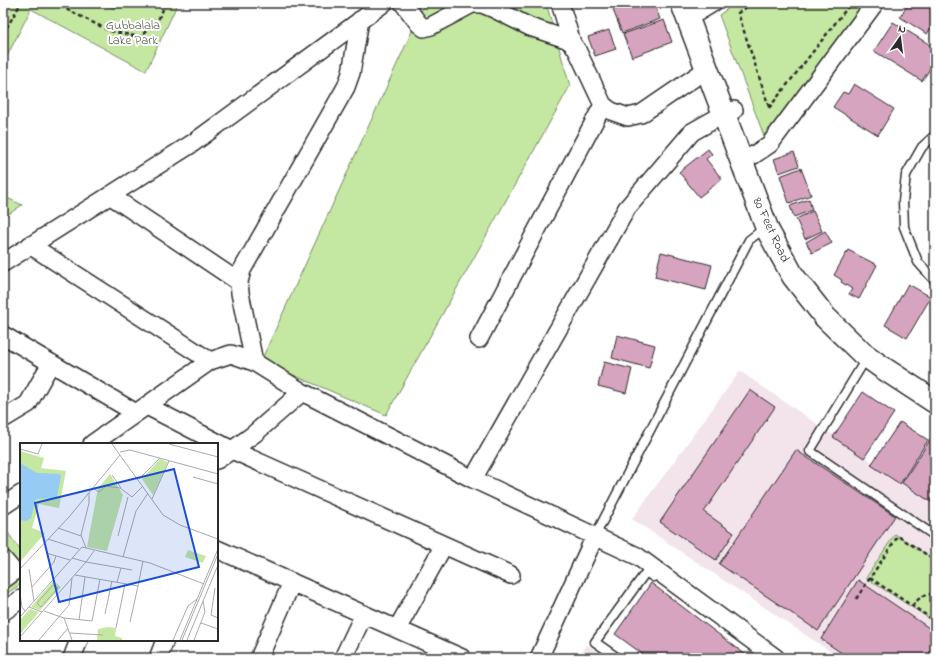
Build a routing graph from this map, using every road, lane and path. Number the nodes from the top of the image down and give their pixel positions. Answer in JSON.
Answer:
{"nodes":[{"id":1,"x":21,"y":3,"type":"edge"},
{"id":2,"x":54,"y":3,"type":"edge"},
{"id":3,"x":166,"y":3,"type":"edge"},
{"id":4,"x":384,"y":3,"type":"edge"},
{"id":5,"x":403,"y":3,"type":"edge"},
{"id":6,"x":560,"y":3,"type":"edge"},
{"id":7,"x":752,"y":3,"type":"edge"},
{"id":8,"x":851,"y":3,"type":"edge"},
{"id":9,"x":875,"y":3,"type":"edge"},
{"id":10,"x":697,"y":5,"type":"edge"},
{"id":11,"x":360,"y":20,"type":"junction"},
{"id":12,"x":3,"y":34,"type":"edge"},
{"id":13,"x":572,"y":43,"type":"junction"},
{"id":14,"x":707,"y":69,"type":"junction"},
{"id":15,"x":603,"y":105,"type":"junction"},
{"id":16,"x":729,"y":112,"type":"junction"},
{"id":17,"x":935,"y":135,"type":"edge"},
{"id":18,"x":752,"y":156,"type":"junction"},
{"id":19,"x":111,"y":196,"type":"junction"},
{"id":20,"x":767,"y":226,"type":"junction"},
{"id":21,"x":30,"y":246,"type":"junction"},
{"id":22,"x":3,"y":263,"type":"edge"},
{"id":23,"x":935,"y":281,"type":"edge"},
{"id":24,"x":239,"y":282,"type":"junction"},
{"id":25,"x":3,"y":335,"type":"edge"},
{"id":26,"x":479,"y":339,"type":"dead end"},
{"id":27,"x":867,"y":356,"type":"junction"},
{"id":28,"x":210,"y":361,"type":"junction"},
{"id":29,"x":254,"y":362,"type":"junction"},
{"id":30,"x":51,"y":364,"type":"junction"},
{"id":31,"x":935,"y":389,"type":"edge"},
{"id":32,"x":302,"y":392,"type":"junction"},
{"id":33,"x":935,"y":402,"type":"edge"},
{"id":34,"x":142,"y":409,"type":"junction"},
{"id":35,"x":3,"y":419,"type":"edge"},
{"id":36,"x":93,"y":443,"type":"edge"},
{"id":37,"x":217,"y":443,"type":"edge"},
{"id":38,"x":218,"y":444,"type":"edge"},
{"id":39,"x":232,"y":450,"type":"junction"},
{"id":40,"x":218,"y":459,"type":"edge"},
{"id":41,"x":473,"y":479,"type":"junction"},
{"id":42,"x":20,"y":495,"type":"edge"},
{"id":43,"x":3,"y":506,"type":"edge"},
{"id":44,"x":595,"y":536,"type":"junction"},
{"id":45,"x":935,"y":536,"type":"edge"},
{"id":46,"x":444,"y":545,"type":"junction"},
{"id":47,"x":218,"y":549,"type":"edge"},
{"id":48,"x":3,"y":559,"type":"edge"},
{"id":49,"x":935,"y":560,"type":"edge"},
{"id":50,"x":511,"y":575,"type":"dead end"},
{"id":51,"x":870,"y":578,"type":"junction"},
{"id":52,"x":3,"y":580,"type":"edge"},
{"id":53,"x":292,"y":582,"type":"junction"},
{"id":54,"x":935,"y":595,"type":"edge"},
{"id":55,"x":856,"y":599,"type":"dead end"},
{"id":56,"x":20,"y":600,"type":"edge"},
{"id":57,"x":912,"y":606,"type":"junction"},
{"id":58,"x":3,"y":612,"type":"edge"},
{"id":59,"x":364,"y":614,"type":"junction"},
{"id":60,"x":935,"y":621,"type":"edge"},
{"id":61,"x":397,"y":629,"type":"junction"},
{"id":62,"x":79,"y":641,"type":"edge"},
{"id":63,"x":165,"y":641,"type":"edge"},
{"id":64,"x":443,"y":654,"type":"edge"},
{"id":65,"x":72,"y":658,"type":"edge"},
{"id":66,"x":158,"y":658,"type":"edge"},
{"id":67,"x":259,"y":658,"type":"edge"},
{"id":68,"x":343,"y":658,"type":"edge"},
{"id":69,"x":462,"y":658,"type":"edge"},
{"id":70,"x":538,"y":658,"type":"edge"},
{"id":71,"x":618,"y":658,"type":"edge"},
{"id":72,"x":763,"y":658,"type":"edge"},
{"id":73,"x":776,"y":658,"type":"edge"}],
"edges":[{"from":1,"to":12,"type":"path"},
{"from":2,"to":3,"type":"path"},
{"from":4,"to":11,"type":"street"},
{"from":5,"to":13,"type":"street"},
{"from":6,"to":13,"type":"street"},
{"from":7,"to":8,"type":"path"},
{"from":9,"to":18,"type":"street"},
{"from":10,"to":14,"type":"main road","name":"80 Feet Road"},
{"from":10,"to":16,"type":"main road","name":"80 Feet Road"},
{"from":11,"to":19,"type":"street"},
{"from":11,"to":24,"type":"street"},
{"from":13,"to":15,"type":"street"},
{"from":14,"to":15,"type":"street"},
{"from":14,"to":16,"type":"main road","name":"80 Feet Road"},
{"from":15,"to":26,"type":"street"},
{"from":16,"to":18,"type":"main road","name":"80 Feet Road"},
{"from":16,"to":20,"type":"main road","name":"80 Feet Road"},
{"from":16,"to":41,"type":"street"},
{"from":17,"to":23,"type":"lane"},
{"from":18,"to":31,"type":"main road","name":"80 Feet Road"},
{"from":19,"to":21,"type":"street"},
{"from":19,"to":24,"type":"street"},
{"from":20,"to":27,"type":"main road","name":"80 Feet Road"},
{"from":20,"to":44,"type":"lane"},
{"from":21,"to":22,"type":"street"},
{"from":21,"to":28,"type":"street"},
{"from":24,"to":29,"type":"street"},
{"from":25,"to":30,"type":"street"},
{"from":27,"to":33,"type":"main road","name":"80 Feet Road"},
{"from":27,"to":45,"type":"lane"},
{"from":28,"to":29,"type":"street"},
{"from":28,"to":34,"type":"street"},
{"from":29,"to":32,"type":"street"},
{"from":30,"to":34,"type":"street"},
{"from":30,"to":35,"type":"street"},
{"from":32,"to":39,"type":"street"},
{"from":32,"to":41,"type":"street"},
{"from":34,"to":36,"type":"street"},
{"from":34,"to":37,"type":"street"},
{"from":38,"to":39,"type":"street"},
{"from":39,"to":40,"type":"street"},
{"from":39,"to":46,"type":"street"},
{"from":41,"to":44,"type":"street"},
{"from":42,"to":43,"type":"street"},
{"from":44,"to":70,"type":"street"},
{"from":44,"to":73,"type":"street"},
{"from":46,"to":50,"type":"street"},
{"from":46,"to":61,"type":"street"},
{"from":47,"to":53,"type":"street"},
{"from":48,"to":52,"type":"street"},
{"from":49,"to":51,"type":"path"},
{"from":51,"to":55,"type":"path"},
{"from":51,"to":57,"type":"path"},
{"from":53,"to":59,"type":"street"},
{"from":53,"to":67,"type":"street"},
{"from":54,"to":57,"type":"path"},
{"from":56,"to":58,"type":"street"},
{"from":57,"to":60,"type":"path"},
{"from":59,"to":61,"type":"street"},
{"from":59,"to":68,"type":"street"},
{"from":61,"to":64,"type":"street"},
{"from":62,"to":65,"type":"street"},
{"from":63,"to":66,"type":"street"},
{"from":64,"to":69,"type":"street"},
{"from":71,"to":72,"type":"lane"}]}
